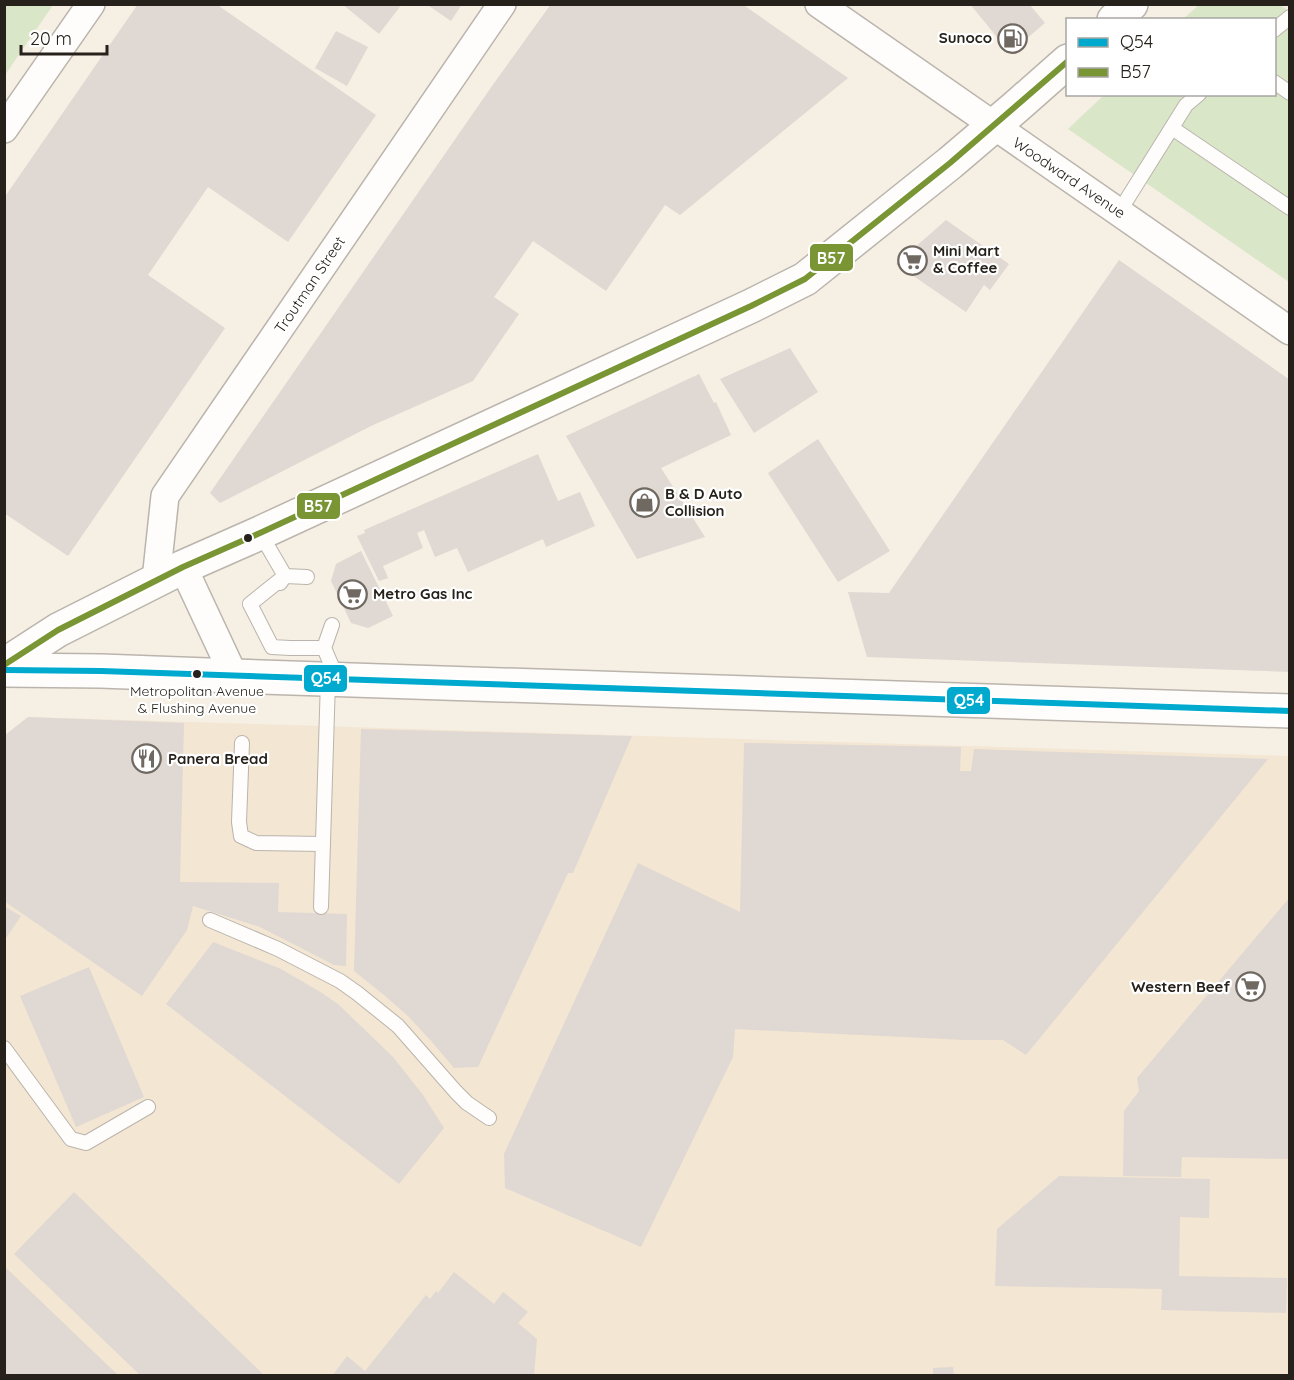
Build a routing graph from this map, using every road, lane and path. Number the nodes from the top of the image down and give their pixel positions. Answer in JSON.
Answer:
{"nodes":[{"id":1,"x":91,"y":4,"type":"edge"},
{"id":2,"x":502,"y":4,"type":"edge"},
{"id":3,"x":819,"y":4,"type":"edge"},
{"id":4,"x":1131,"y":4,"type":"edge"},
{"id":5,"x":1290,"y":17,"type":"edge"},
{"id":6,"x":1116,"y":18,"type":"edge"},
{"id":7,"x":1276,"y":29,"type":"edge"},
{"id":8,"x":1066,"y":63,"type":"edge"},
{"id":9,"x":1276,"y":83,"type":"edge"},
{"id":10,"x":1290,"y":93,"type":"edge"},
{"id":11,"x":1196,"y":96,"type":"edge"},
{"id":12,"x":994,"y":126,"type":"junction"},
{"id":13,"x":1172,"y":128,"type":"junction"},
{"id":14,"x":4,"y":129,"type":"edge"},
{"id":15,"x":1290,"y":208,"type":"edge"},
{"id":16,"x":1119,"y":212,"type":"junction"},
{"id":17,"x":1290,"y":331,"type":"edge"},
{"id":18,"x":260,"y":533,"type":"junction"},
{"id":19,"x":170,"y":574,"type":"junction"},
{"id":20,"x":285,"y":576,"type":"junction"},
{"id":21,"x":307,"y":577,"type":"dead end"},
{"id":22,"x":276,"y":592,"type":"dead end"},
{"id":23,"x":332,"y":625,"type":"dead end"},
{"id":24,"x":300,"y":638,"type":"dead end"},
{"id":25,"x":324,"y":648,"type":"junction"},
{"id":26,"x":4,"y":665,"type":"edge"},
{"id":27,"x":4,"y":670,"type":"edge"},
{"id":28,"x":234,"y":676,"type":"junction"},
{"id":29,"x":333,"y":679,"type":"junction"},
{"id":30,"x":1290,"y":711,"type":"edge"},
{"id":31,"x":242,"y":743,"type":"dead end"},
{"id":32,"x":323,"y":844,"type":"junction"},
{"id":33,"x":321,"y":907,"type":"dead end"},
{"id":34,"x":210,"y":920,"type":"dead end"},
{"id":35,"x":4,"y":1048,"type":"edge"},
{"id":36,"x":148,"y":1107,"type":"dead end"},
{"id":37,"x":489,"y":1118,"type":"dead end"}],
"edges":[{"from":1,"to":14,"type":"street"},
{"from":2,"to":19,"type":"street","name":"Troutman Street"},
{"from":3,"to":12,"type":"street","name":"Woodward Avenue"},
{"from":4,"to":6,"type":"main road"},
{"from":5,"to":7,"type":"lane"},
{"from":8,"to":12,"type":"main road"},
{"from":9,"to":10,"type":"lane"},
{"from":11,"to":13,"type":"lane"},
{"from":12,"to":16,"type":"street","name":"Woodward Avenue"},
{"from":12,"to":18,"type":"main road"},
{"from":13,"to":15,"type":"lane"},
{"from":13,"to":16,"type":"lane"},
{"from":16,"to":17,"type":"street","name":"Woodward Avenue"},
{"from":18,"to":19,"type":"main road"},
{"from":18,"to":20,"type":"lane"},
{"from":19,"to":26,"type":"main road"},
{"from":19,"to":28,"type":"street"},
{"from":20,"to":21,"type":"lane"},
{"from":20,"to":22,"type":"lane"},
{"from":20,"to":25,"type":"lane"},
{"from":23,"to":25,"type":"lane"},
{"from":24,"to":25,"type":"lane"},
{"from":25,"to":29,"type":"lane"},
{"from":27,"to":28,"type":"main road"},
{"from":28,"to":29,"type":"main road"},
{"from":29,"to":30,"type":"main road"},
{"from":29,"to":32,"type":"lane"},
{"from":31,"to":32,"type":"lane"},
{"from":32,"to":33,"type":"lane"},
{"from":34,"to":37,"type":"lane"},
{"from":35,"to":36,"type":"lane"}]}
